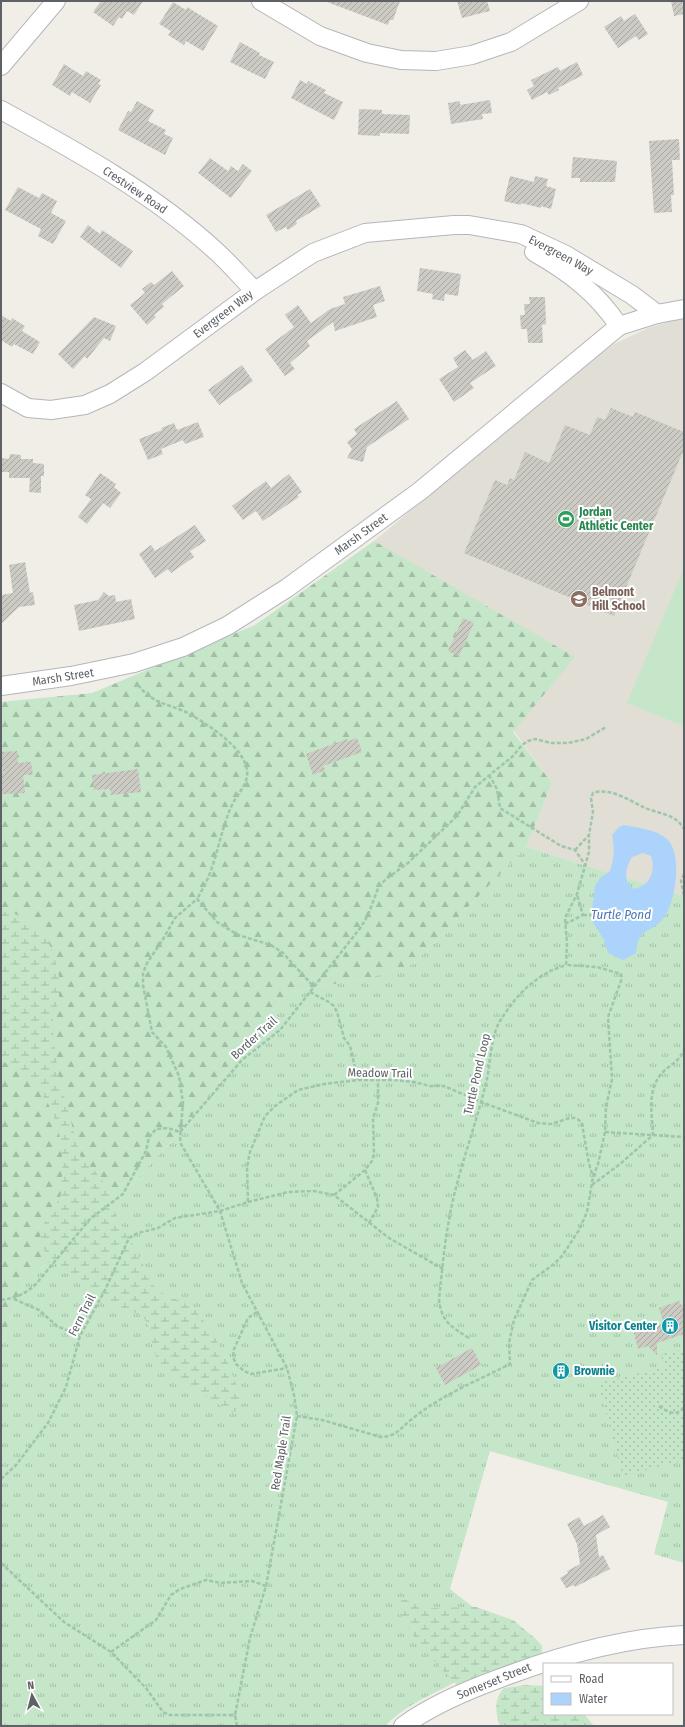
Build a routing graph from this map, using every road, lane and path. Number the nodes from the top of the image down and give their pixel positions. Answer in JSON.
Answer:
{"nodes":[{"id":1,"x":56,"y":1,"type":"edge"},
{"id":2,"x":262,"y":1,"type":"edge"},
{"id":3,"x":579,"y":1,"type":"edge"},
{"id":4,"x":1,"y":66,"type":"edge"},
{"id":5,"x":1,"y":110,"type":"edge"},
{"id":6,"x":454,"y":225,"type":"junction"},
{"id":7,"x":255,"y":291,"type":"junction"},
{"id":8,"x":684,"y":309,"type":"edge"},
{"id":9,"x":657,"y":314,"type":"junction"},
{"id":10,"x":619,"y":326,"type":"junction"},
{"id":11,"x":1,"y":394,"type":"edge"},
{"id":12,"x":138,"y":685,"type":"dead end"},
{"id":13,"x":1,"y":686,"type":"edge"},
{"id":14,"x":606,"y":727,"type":"dead end"},
{"id":15,"x":489,"y":775,"type":"junction"},
{"id":16,"x":684,"y":829,"type":"edge"},
{"id":17,"x":589,"y":835,"type":"junction"},
{"id":18,"x":575,"y":850,"type":"junction"},
{"id":19,"x":586,"y":866,"type":"junction"},
{"id":20,"x":684,"y":874,"type":"edge"},
{"id":21,"x":577,"y":894,"type":"junction"},
{"id":22,"x":684,"y":896,"type":"edge"},
{"id":23,"x":197,"y":899,"type":"junction"},
{"id":24,"x":599,"y":914,"type":"dead end"},
{"id":25,"x":583,"y":915,"type":"junction"},
{"id":26,"x":565,"y":924,"type":"junction"},
{"id":27,"x":566,"y":965,"type":"junction"},
{"id":28,"x":314,"y":987,"type":"junction"},
{"id":29,"x":310,"y":992,"type":"junction"},
{"id":30,"x":684,"y":1050,"type":"edge"},
{"id":31,"x":358,"y":1080,"type":"junction"},
{"id":32,"x":378,"y":1080,"type":"junction"},
{"id":33,"x":481,"y":1102,"type":"junction"},
{"id":34,"x":180,"y":1132,"type":"junction"},
{"id":35,"x":605,"y":1132,"type":"junction"},
{"id":36,"x":653,"y":1135,"type":"junction"},
{"id":37,"x":684,"y":1137,"type":"edge"},
{"id":38,"x":365,"y":1170,"type":"junction"},
{"id":39,"x":593,"y":1177,"type":"junction"},
{"id":40,"x":592,"y":1185,"type":"junction"},
{"id":41,"x":334,"y":1195,"type":"junction"},
{"id":42,"x":248,"y":1202,"type":"junction"},
{"id":43,"x":220,"y":1211,"type":"junction"},
{"id":44,"x":369,"y":1223,"type":"junction"},
{"id":45,"x":443,"y":1269,"type":"junction"},
{"id":46,"x":14,"y":1299,"type":"junction"},
{"id":47,"x":1,"y":1300,"type":"edge"},
{"id":48,"x":257,"y":1312,"type":"junction"},
{"id":49,"x":80,"y":1336,"type":"junction"},
{"id":50,"x":469,"y":1338,"type":"dead end"},
{"id":51,"x":287,"y":1368,"type":"junction"},
{"id":52,"x":659,"y":1406,"type":"dead end"},
{"id":53,"x":684,"y":1407,"type":"edge"},
{"id":54,"x":297,"y":1416,"type":"junction"},
{"id":55,"x":1,"y":1479,"type":"edge"},
{"id":56,"x":1,"y":1563,"type":"edge"},
{"id":57,"x":266,"y":1586,"type":"junction"},
{"id":58,"x":684,"y":1635,"type":"edge"},
{"id":59,"x":111,"y":1652,"type":"junction"},
{"id":60,"x":235,"y":1715,"type":"junction"},
{"id":61,"x":236,"y":1726,"type":"edge"},
{"id":62,"x":404,"y":1726,"type":"edge"}],
"edges":[{"from":1,"to":4,"type":"street"},
{"from":2,"to":3,"type":"street"},
{"from":5,"to":7,"type":"street","name":"Crestview Road"},
{"from":6,"to":7,"type":"street","name":"Evergreen Way"},
{"from":6,"to":9,"type":"street","name":"Evergreen Way"},
{"from":6,"to":10,"type":"street","name":"Evergreen Way"},
{"from":7,"to":11,"type":"street","name":"Evergreen Way"},
{"from":8,"to":9,"type":"street","name":"Marsh Street"},
{"from":9,"to":10,"type":"street","name":"Marsh Street"},
{"from":10,"to":13,"type":"street","name":"Marsh Street"},
{"from":12,"to":23,"type":"path"},
{"from":14,"to":15,"type":"path","name":"Border Trail"},
{"from":15,"to":18,"type":"path"},
{"from":15,"to":28,"type":"path","name":"Border Trail"},
{"from":16,"to":17,"type":"path"},
{"from":17,"to":18,"type":"path"},
{"from":17,"to":19,"type":"path"},
{"from":18,"to":19,"type":"path"},
{"from":19,"to":21,"type":"path"},
{"from":20,"to":22,"type":"path"},
{"from":21,"to":25,"type":"path"},
{"from":21,"to":26,"type":"path"},
{"from":23,"to":28,"type":"path"},
{"from":23,"to":34,"type":"path"},
{"from":24,"to":25,"type":"path"},
{"from":25,"to":26,"type":"path"},
{"from":26,"to":27,"type":"path"},
{"from":27,"to":33,"type":"path","name":"Turtle Pond Loop"},
{"from":27,"to":35,"type":"path"},
{"from":28,"to":29,"type":"path","name":"Border Trail"},
{"from":29,"to":31,"type":"path"},
{"from":29,"to":34,"type":"path","name":"Border Trail"},
{"from":30,"to":36,"type":"path"},
{"from":31,"to":32,"type":"path","name":"Meadow Trail"},
{"from":31,"to":42,"type":"path","name":"Meadow Trail"},
{"from":32,"to":33,"type":"path","name":"Meadow Trail"},
{"from":32,"to":38,"type":"path"},
{"from":33,"to":39,"type":"path","name":"Meadow Trail"},
{"from":33,"to":45,"type":"path","name":"Turtle Pond Loop"},
{"from":34,"to":43,"type":"path","name":"Red Maple Trail"},
{"from":34,"to":46,"type":"path"},
{"from":35,"to":36,"type":"path"},
{"from":35,"to":39,"type":"path"},
{"from":36,"to":37,"type":"path"},
{"from":36,"to":40,"type":"path"},
{"from":38,"to":41,"type":"path"},
{"from":38,"to":44,"type":"path"},
{"from":39,"to":40,"type":"path"},
{"from":40,"to":54,"type":"path"},
{"from":41,"to":42,"type":"path"},
{"from":41,"to":44,"type":"path"},
{"from":42,"to":43,"type":"path"},
{"from":43,"to":48,"type":"path","name":"Red Maple Trail"},
{"from":43,"to":49,"type":"path","name":"Fern Trail"},
{"from":44,"to":45,"type":"path"},
{"from":45,"to":50,"type":"path","name":"Turtle Pond Loop"},
{"from":46,"to":47,"type":"path"},
{"from":46,"to":49,"type":"path"},
{"from":48,"to":51,"type":"path","name":"Red Maple Trail"},
{"from":48,"to":51,"type":"path"},
{"from":49,"to":55,"type":"path","name":"Fern Trail"},
{"from":51,"to":54,"type":"path","name":"Red Maple Trail"},
{"from":52,"to":53,"type":"path"},
{"from":54,"to":57,"type":"path","name":"Red Maple Trail"},
{"from":56,"to":59,"type":"path"},
{"from":57,"to":59,"type":"path"},
{"from":57,"to":60,"type":"path","name":"Red Maple Trail"},
{"from":58,"to":62,"type":"street","name":"Somerset Street"},
{"from":59,"to":60,"type":"path"},
{"from":60,"to":61,"type":"path","name":"Red Maple Trail"}]}
